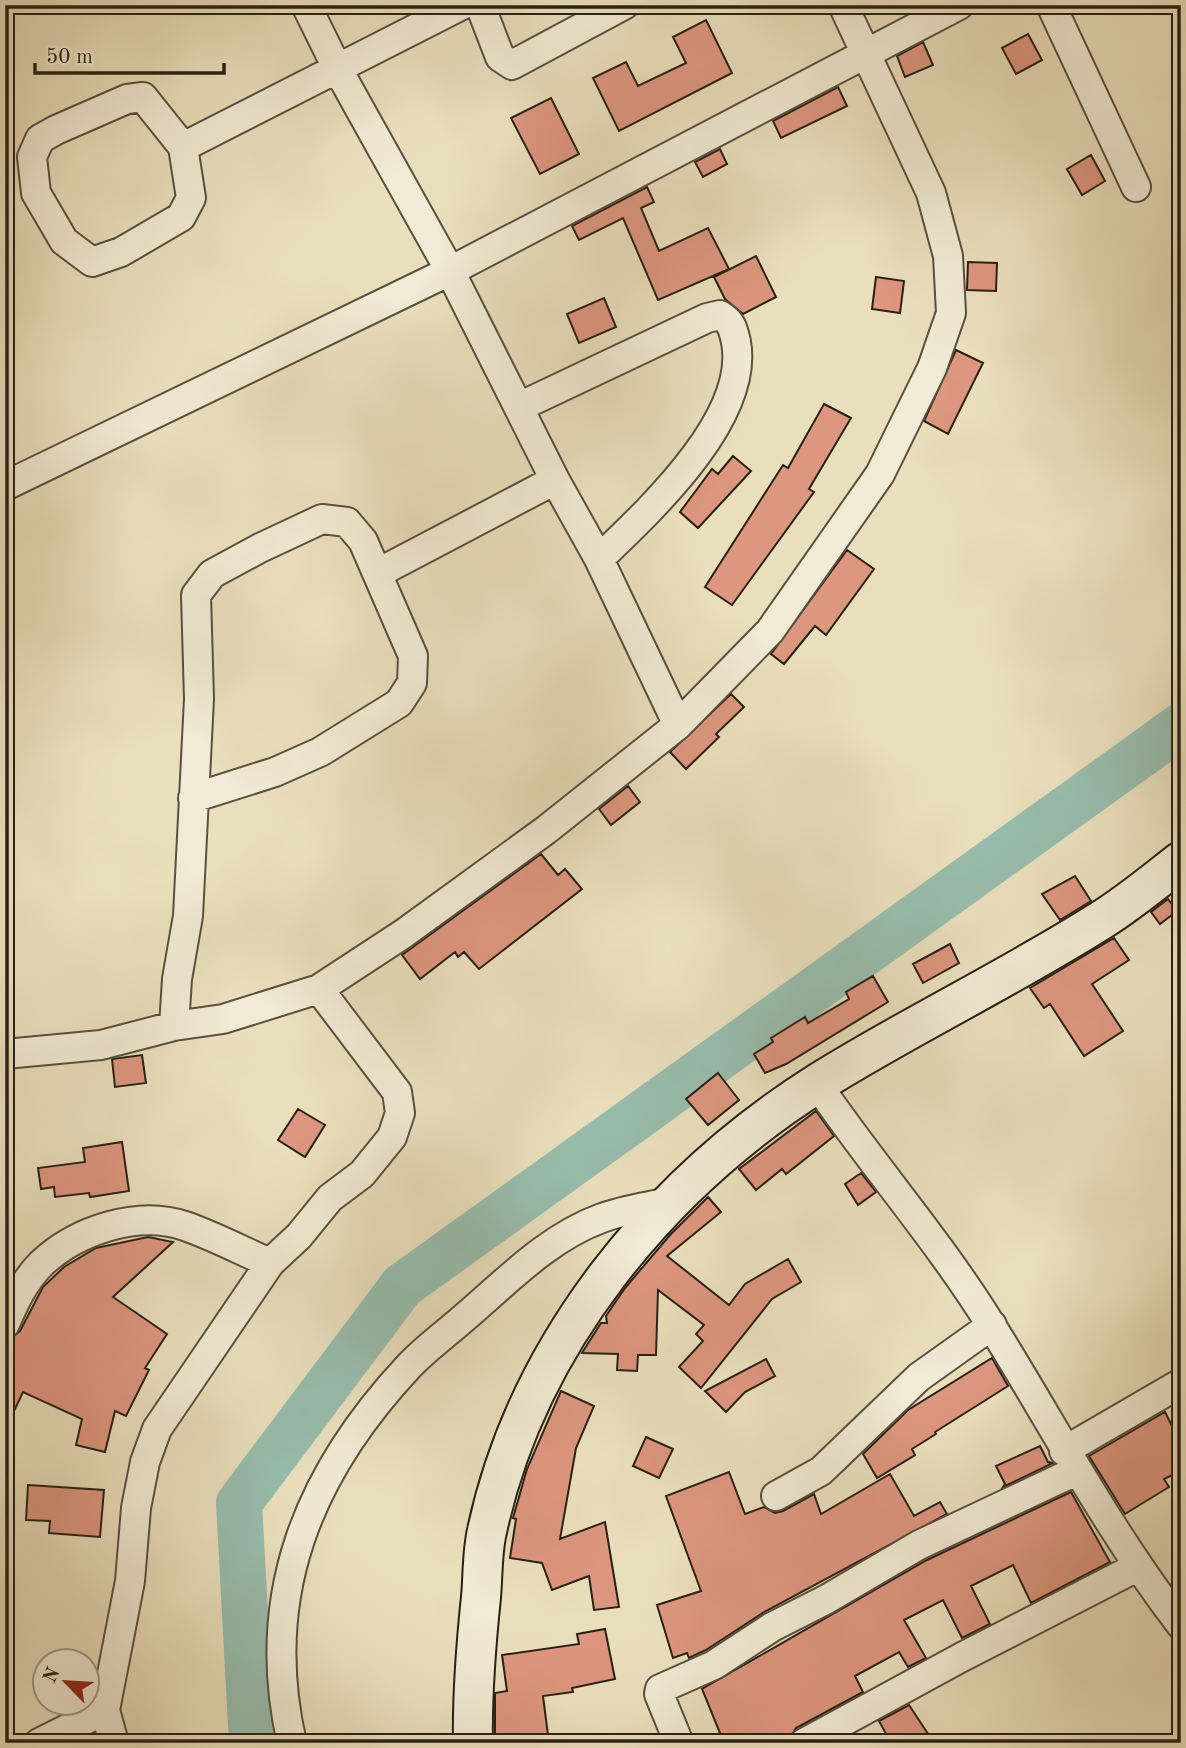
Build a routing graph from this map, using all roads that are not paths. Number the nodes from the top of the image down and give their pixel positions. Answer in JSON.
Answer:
{"nodes":[{"id":1,"x":306,"y":5,"type":"edge"},
{"id":2,"x":462,"y":5,"type":"edge"},
{"id":3,"x":480,"y":5,"type":"edge"},
{"id":4,"x":624,"y":5,"type":"edge"},
{"id":5,"x":843,"y":5,"type":"edge"},
{"id":6,"x":959,"y":5,"type":"edge"},
{"id":7,"x":1051,"y":5,"type":"edge"},
{"id":8,"x":867,"y":51,"type":"junction"},
{"id":9,"x":337,"y":68,"type":"junction"},
{"id":10,"x":183,"y":147,"type":"junction"},
{"id":11,"x":1136,"y":187,"type":"dead end"},
{"id":12,"x":450,"y":271,"type":"junction"},
{"id":13,"x":521,"y":406,"type":"junction"},
{"id":14,"x":555,"y":480,"type":"junction"},
{"id":15,"x":5,"y":486,"type":"edge"},
{"id":16,"x":599,"y":559,"type":"junction"},
{"id":17,"x":378,"y":573,"type":"junction"},
{"id":18,"x":678,"y":725,"type":"junction"},
{"id":19,"x":193,"y":798,"type":"junction"},
{"id":20,"x":1181,"y":861,"type":"edge"},
{"id":21,"x":319,"y":989,"type":"junction"},
{"id":22,"x":174,"y":1026,"type":"junction"},
{"id":23,"x":5,"y":1054,"type":"edge"},
{"id":24,"x":817,"y":1084,"type":"junction"},
{"id":25,"x":669,"y":1202,"type":"junction"},
{"id":26,"x":270,"y":1263,"type":"junction"},
{"id":27,"x":5,"y":1324,"type":"edge"},
{"id":28,"x":992,"y":1325,"type":"junction"},
{"id":29,"x":1181,"y":1383,"type":"edge"},
{"id":30,"x":1070,"y":1461,"type":"junction"},
{"id":31,"x":776,"y":1496,"type":"dead end"},
{"id":32,"x":1137,"y":1567,"type":"junction"},
{"id":33,"x":1181,"y":1625,"type":"edge"},
{"id":34,"x":105,"y":1710,"type":"junction"},
{"id":35,"x":39,"y":1743,"type":"edge"},
{"id":36,"x":114,"y":1743,"type":"edge"},
{"id":37,"x":292,"y":1743,"type":"edge"},
{"id":38,"x":473,"y":1743,"type":"edge"},
{"id":39,"x":679,"y":1743,"type":"edge"},
{"id":40,"x":804,"y":1743,"type":"edge"}],
"edges":[{"from":1,"to":9,"type":"street"},
{"from":2,"to":9,"type":"street"},
{"from":3,"to":4,"type":"street"},
{"from":5,"to":8,"type":"street"},
{"from":6,"to":8,"type":"street"},
{"from":7,"to":11,"type":"street"},
{"from":8,"to":12,"type":"street"},
{"from":8,"to":18,"type":"street"},
{"from":9,"to":10,"type":"street"},
{"from":9,"to":12,"type":"street"},
{"from":10,"to":10,"type":"street"},
{"from":12,"to":13,"type":"street"},
{"from":12,"to":15,"type":"street"},
{"from":13,"to":14,"type":"street"},
{"from":13,"to":16,"type":"street"},
{"from":14,"to":16,"type":"street"},
{"from":14,"to":17,"type":"street"},
{"from":16,"to":18,"type":"street"},
{"from":17,"to":19,"type":"street"},
{"from":17,"to":19,"type":"street"},
{"from":18,"to":21,"type":"street"},
{"from":19,"to":22,"type":"street"},
{"from":20,"to":24,"type":"street"},
{"from":21,"to":22,"type":"street"},
{"from":21,"to":26,"type":"street"},
{"from":22,"to":23,"type":"street"},
{"from":24,"to":25,"type":"street"},
{"from":24,"to":28,"type":"street"},
{"from":25,"to":37,"type":"street"},
{"from":25,"to":38,"type":"street"},
{"from":26,"to":27,"type":"street"},
{"from":26,"to":34,"type":"street"},
{"from":28,"to":30,"type":"street"},
{"from":28,"to":31,"type":"street"},
{"from":29,"to":30,"type":"street"},
{"from":30,"to":32,"type":"street"},
{"from":30,"to":39,"type":"street"},
{"from":32,"to":33,"type":"street"},
{"from":32,"to":40,"type":"street"},
{"from":34,"to":35,"type":"street"},
{"from":34,"to":36,"type":"street"}]}
